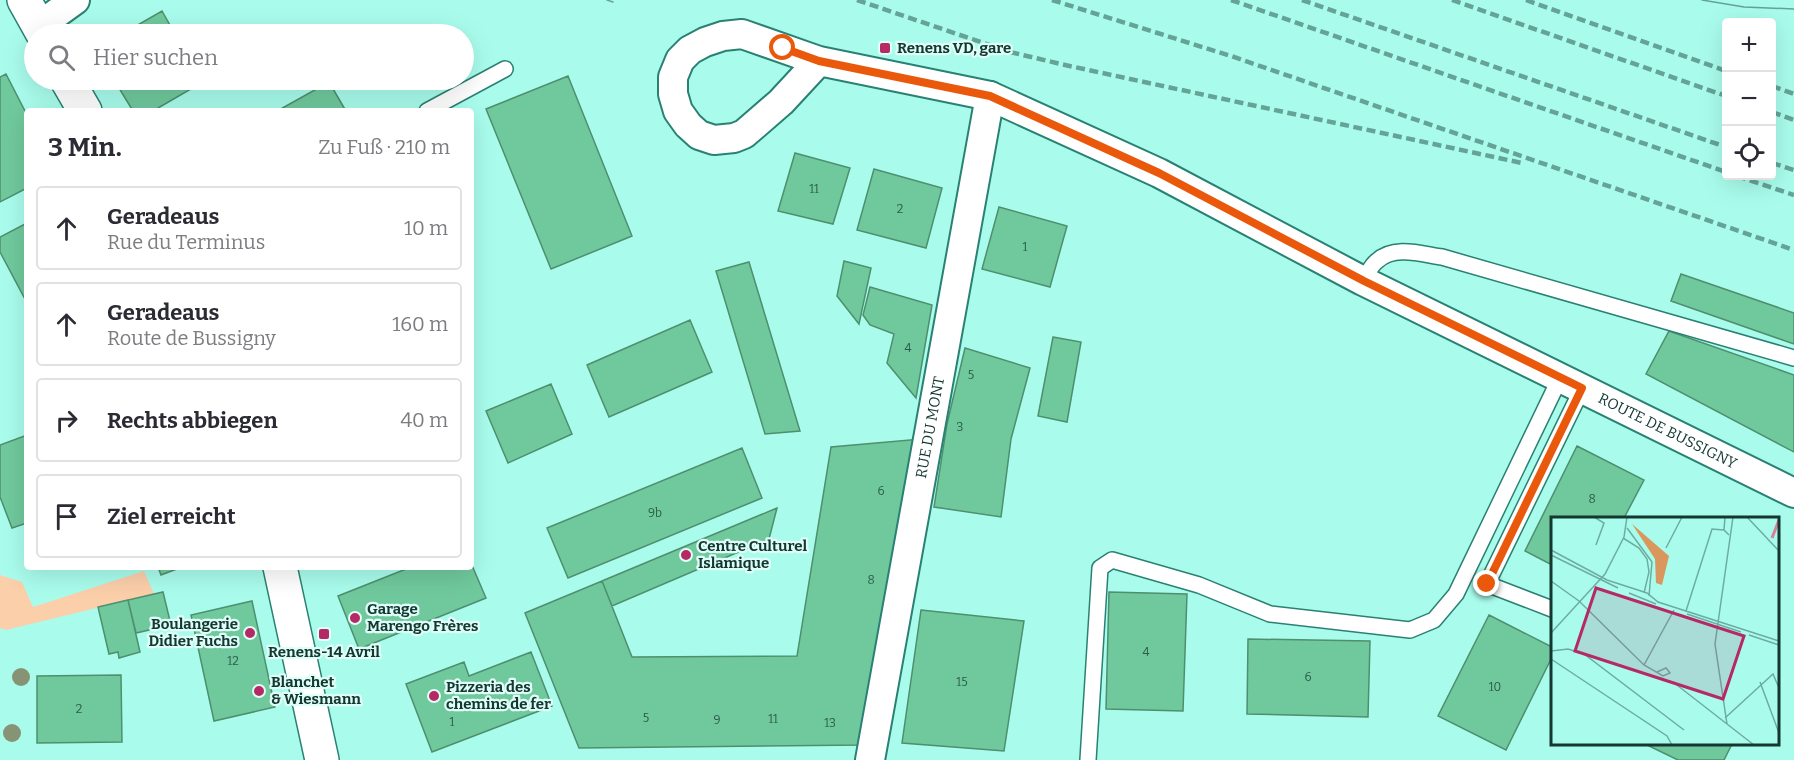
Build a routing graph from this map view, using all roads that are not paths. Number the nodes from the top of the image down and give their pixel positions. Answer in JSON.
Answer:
{"nodes":[{"id":1,"x":75,"y":0,"type":"edge"},
{"id":2,"x":35,"y":20,"type":"edge"},
{"id":3,"x":819,"y":61,"type":"junction"},
{"id":4,"x":505,"y":69,"type":"dead end"},
{"id":5,"x":474,"y":86,"type":"edge"},
{"id":6,"x":73,"y":90,"type":"edge"},
{"id":7,"x":466,"y":90,"type":"edge"},
{"id":8,"x":990,"y":96,"type":"junction"},
{"id":9,"x":83,"y":108,"type":"edge"},
{"id":10,"x":433,"y":108,"type":"edge"},
{"id":11,"x":1364,"y":281,"type":"junction"},
{"id":12,"x":1794,"y":358,"type":"edge"},
{"id":13,"x":1571,"y":383,"type":"junction"},
{"id":14,"x":1794,"y":493,"type":"edge"},
{"id":15,"x":281,"y":570,"type":"edge"},
{"id":16,"x":1551,"y":609,"type":"edge"},
{"id":17,"x":322,"y":760,"type":"edge"},
{"id":18,"x":870,"y":760,"type":"edge"},
{"id":19,"x":1088,"y":760,"type":"edge"}],
"edges":[{"from":1,"to":2,"type":"street"},
{"from":3,"to":3,"type":"street","name":"ROUTE DE BUSSIGNY"},
{"from":3,"to":8,"type":"street","name":"ROUTE DE BUSSIGNY"},
{"from":4,"to":5,"type":"lane"},
{"from":6,"to":9,"type":"street"},
{"from":7,"to":10,"type":"lane"},
{"from":8,"to":11,"type":"street","name":"ROUTE DE BUSSIGNY"},
{"from":8,"to":18,"type":"street","name":"RUE DU MONT"},
{"from":11,"to":12,"type":"lane"},
{"from":11,"to":13,"type":"street","name":"ROUTE DE BUSSIGNY"},
{"from":13,"to":14,"type":"street","name":"ROUTE DE BUSSIGNY"},
{"from":13,"to":16,"type":"lane"},
{"from":13,"to":19,"type":"lane"},
{"from":15,"to":17,"type":"street"}]}
